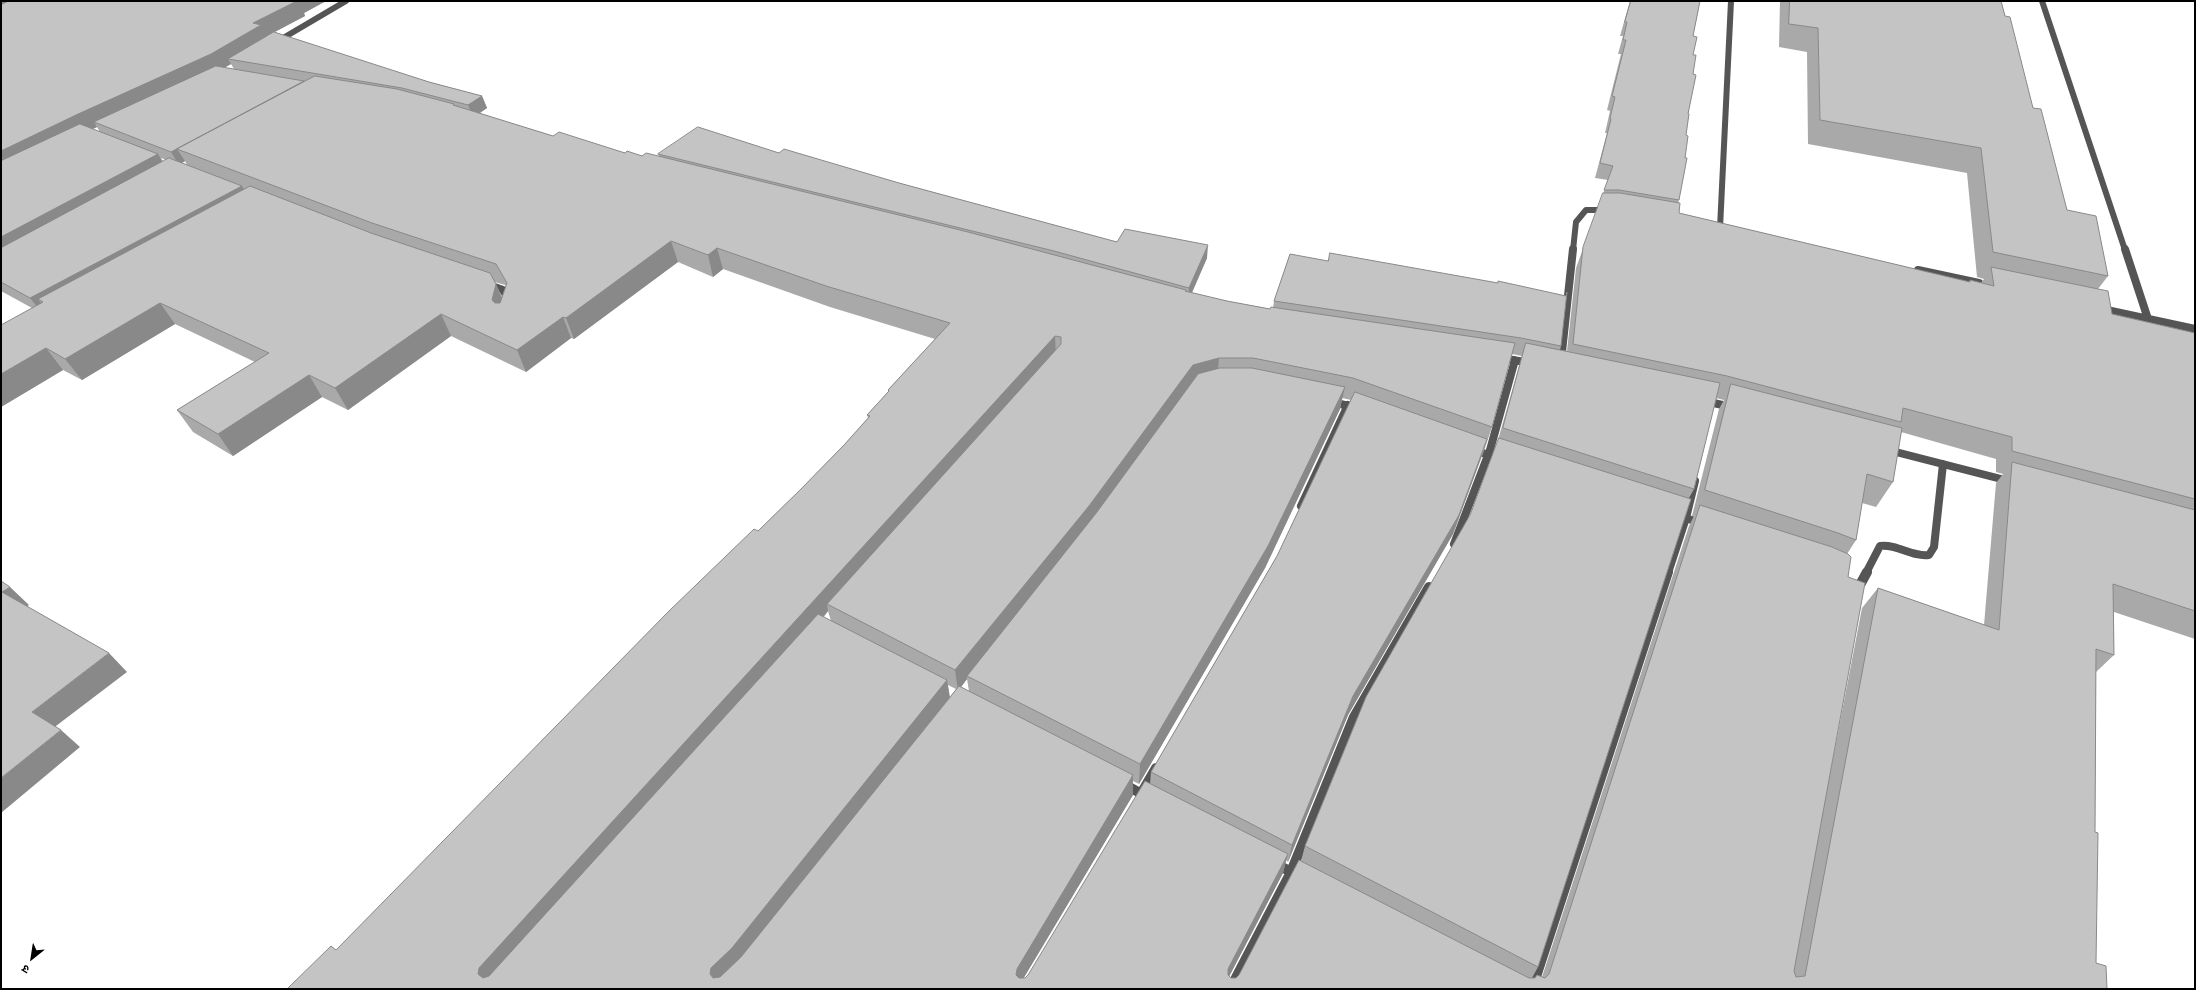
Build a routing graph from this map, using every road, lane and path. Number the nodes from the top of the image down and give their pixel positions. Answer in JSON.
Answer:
{"nodes":[{"id":1,"x":346,"y":1,"type":"edge"},
{"id":2,"x":1731,"y":1,"type":"edge"},
{"id":3,"x":2042,"y":1,"type":"edge"},
{"id":4,"x":270,"y":45,"type":"edge"},
{"id":5,"x":1613,"y":209,"type":"edge"},
{"id":6,"x":1712,"y":226,"type":"edge"},
{"id":7,"x":1720,"y":228,"type":"junction"},
{"id":8,"x":1735,"y":231,"type":"edge"},
{"id":9,"x":1907,"y":267,"type":"edge"},
{"id":10,"x":482,"y":283,"type":"edge"},
{"id":11,"x":1985,"y":284,"type":"edge"},
{"id":12,"x":2094,"y":307,"type":"edge"},
{"id":13,"x":510,"y":310,"type":"edge"},
{"id":14,"x":2148,"y":319,"type":"junction"},
{"id":15,"x":2195,"y":329,"type":"edge"},
{"id":16,"x":1492,"y":356,"type":"edge"},
{"id":17,"x":1516,"y":360,"type":"junction"},
{"id":18,"x":1538,"y":364,"type":"edge"},
{"id":19,"x":1553,"y":366,"type":"edge"},
{"id":20,"x":1699,"y":399,"type":"edge"},
{"id":21,"x":1325,"y":400,"type":"edge"},
{"id":22,"x":1348,"y":405,"type":"junction"},
{"id":23,"x":1738,"y":409,"type":"edge"},
{"id":24,"x":1369,"y":412,"type":"edge"},
{"id":25,"x":1467,"y":448,"type":"edge"},
{"id":26,"x":1882,"y":448,"type":"edge"},
{"id":27,"x":1488,"y":455,"type":"junction"},
{"id":28,"x":1510,"y":462,"type":"edge"},
{"id":29,"x":1943,"y":464,"type":"junction"},
{"id":30,"x":1698,"y":472,"type":"edge"},
{"id":31,"x":2020,"y":484,"type":"edge"},
{"id":32,"x":1664,"y":511,"type":"edge"},
{"id":33,"x":1296,"y":518,"type":"edge"},
{"id":34,"x":1686,"y":518,"type":"junction"},
{"id":35,"x":1708,"y":526,"type":"edge"},
{"id":36,"x":1450,"y":550,"type":"edge"},
{"id":37,"x":1435,"y":576,"type":"edge"},
{"id":38,"x":1858,"y":585,"type":"edge"},
{"id":39,"x":1161,"y":759,"type":"edge"},
{"id":40,"x":1114,"y":779,"type":"edge"},
{"id":41,"x":1139,"y":797,"type":"junction"},
{"id":42,"x":1155,"y":801,"type":"edge"},
{"id":43,"x":1264,"y":858,"type":"edge"},
{"id":44,"x":1291,"y":872,"type":"junction"},
{"id":45,"x":1312,"y":882,"type":"edge"},
{"id":46,"x":1230,"y":989,"type":"edge"},
{"id":47,"x":1532,"y":989,"type":"edge"}],
"edges":[{"from":1,"to":4,"type":"street"},
{"from":2,"to":7,"type":"street"},
{"from":3,"to":14,"type":"street"},
{"from":5,"to":19,"type":"street"},
{"from":6,"to":7,"type":"street"},
{"from":7,"to":8,"type":"street"},
{"from":9,"to":11,"type":"street"},
{"from":10,"to":13,"type":"street"},
{"from":12,"to":14,"type":"street"},
{"from":14,"to":15,"type":"street"},
{"from":16,"to":17,"type":"street"},
{"from":17,"to":18,"type":"street"},
{"from":17,"to":27,"type":"street"},
{"from":20,"to":23,"type":"street"},
{"from":21,"to":22,"type":"street"},
{"from":22,"to":24,"type":"street"},
{"from":22,"to":33,"type":"street"},
{"from":25,"to":27,"type":"street"},
{"from":26,"to":29,"type":"street"},
{"from":27,"to":28,"type":"street"},
{"from":27,"to":36,"type":"street"},
{"from":29,"to":31,"type":"street"},
{"from":29,"to":38,"type":"street"},
{"from":30,"to":34,"type":"street"},
{"from":32,"to":34,"type":"street"},
{"from":34,"to":35,"type":"street"},
{"from":34,"to":47,"type":"street"},
{"from":37,"to":44,"type":"street"},
{"from":39,"to":41,"type":"street"},
{"from":40,"to":41,"type":"street"},
{"from":41,"to":42,"type":"street"},
{"from":43,"to":44,"type":"street"},
{"from":44,"to":45,"type":"street"},
{"from":44,"to":46,"type":"street"}]}
